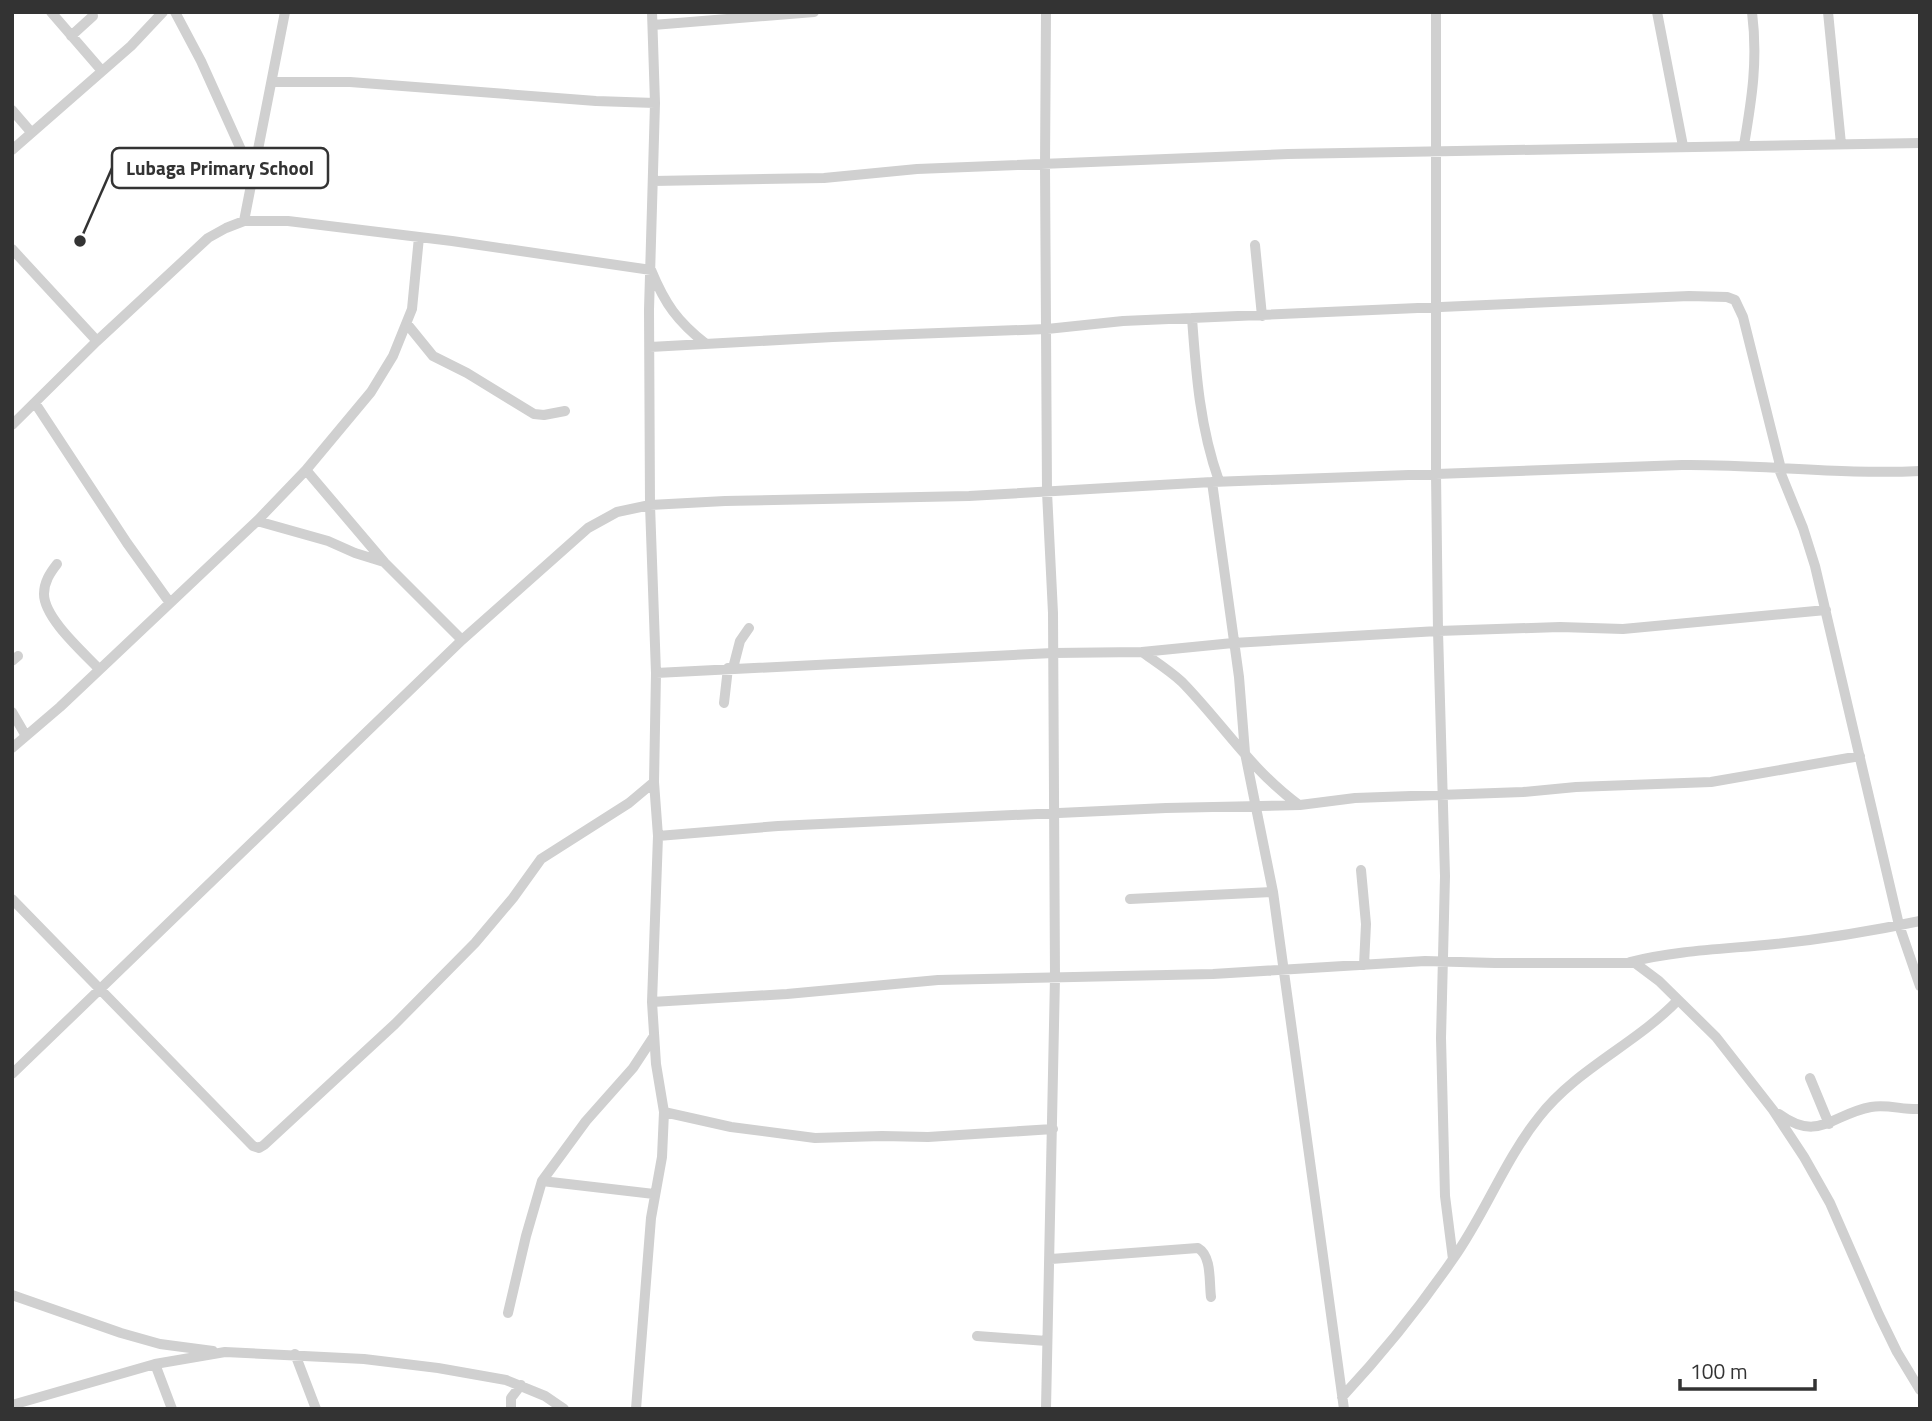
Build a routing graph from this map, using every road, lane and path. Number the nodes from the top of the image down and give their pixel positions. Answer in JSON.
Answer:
{"nodes":[{"id":1,"x":51,"y":12,"type":"edge"},
{"id":2,"x":163,"y":12,"type":"edge"},
{"id":3,"x":176,"y":12,"type":"edge"},
{"id":4,"x":285,"y":12,"type":"edge"},
{"id":5,"x":652,"y":12,"type":"edge"},
{"id":6,"x":814,"y":12,"type":"edge"},
{"id":7,"x":1046,"y":12,"type":"edge"},
{"id":8,"x":1436,"y":12,"type":"edge"},
{"id":9,"x":1657,"y":12,"type":"edge"},
{"id":10,"x":1752,"y":12,"type":"edge"},
{"id":11,"x":1828,"y":12,"type":"edge"},
{"id":12,"x":93,"y":16,"type":"dead end"},
{"id":13,"x":653,"y":25,"type":"junction"},
{"id":14,"x":71,"y":36,"type":"junction"},
{"id":15,"x":102,"y":71,"type":"junction"},
{"id":16,"x":272,"y":82,"type":"junction"},
{"id":17,"x":655,"y":103,"type":"junction"},
{"id":18,"x":12,"y":110,"type":"edge"},
{"id":19,"x":31,"y":132,"type":"junction"},
{"id":20,"x":1920,"y":143,"type":"edge"},
{"id":21,"x":1841,"y":144,"type":"junction"},
{"id":22,"x":1744,"y":145,"type":"junction"},
{"id":23,"x":1683,"y":146,"type":"junction"},
{"id":24,"x":12,"y":150,"type":"edge"},
{"id":25,"x":1436,"y":152,"type":"junction"},
{"id":26,"x":1045,"y":165,"type":"junction"},
{"id":27,"x":252,"y":174,"type":"junction"},
{"id":28,"x":653,"y":181,"type":"junction"},
{"id":29,"x":244,"y":221,"type":"junction"},
{"id":30,"x":419,"y":237,"type":"junction"},
{"id":31,"x":1255,"y":245,"type":"dead end"},
{"id":32,"x":12,"y":248,"type":"edge"},
{"id":33,"x":651,"y":270,"type":"junction"},
{"id":34,"x":1437,"y":309,"type":"junction"},
{"id":35,"x":1262,"y":316,"type":"junction"},
{"id":36,"x":1192,"y":318,"type":"junction"},
{"id":37,"x":407,"y":324,"type":"junction"},
{"id":38,"x":1047,"y":329,"type":"junction"},
{"id":39,"x":97,"y":341,"type":"junction"},
{"id":40,"x":706,"y":344,"type":"junction"},
{"id":41,"x":650,"y":348,"type":"junction"},
{"id":42,"x":35,"y":403,"type":"junction"},
{"id":43,"x":565,"y":411,"type":"dead end"},
{"id":44,"x":12,"y":425,"type":"edge"},
{"id":45,"x":1780,"y":469,"type":"junction"},
{"id":46,"x":306,"y":470,"type":"junction"},
{"id":47,"x":1920,"y":471,"type":"edge"},
{"id":48,"x":1436,"y":474,"type":"junction"},
{"id":49,"x":1215,"y":482,"type":"junction"},
{"id":50,"x":1047,"y":492,"type":"junction"},
{"id":51,"x":649,"y":505,"type":"junction"},
{"id":52,"x":257,"y":521,"type":"junction"},
{"id":53,"x":385,"y":563,"type":"junction"},
{"id":54,"x":57,"y":564,"type":"dead end"},
{"id":55,"x":170,"y":603,"type":"junction"},
{"id":56,"x":1826,"y":610,"type":"junction"},
{"id":57,"x":749,"y":628,"type":"dead end"},
{"id":58,"x":1438,"y":631,"type":"junction"},
{"id":59,"x":462,"y":640,"type":"junction"},
{"id":60,"x":1233,"y":643,"type":"junction"},
{"id":61,"x":1142,"y":652,"type":"junction"},
{"id":62,"x":1053,"y":653,"type":"junction"},
{"id":63,"x":731,"y":668,"type":"junction"},
{"id":64,"x":99,"y":669,"type":"junction"},
{"id":65,"x":656,"y":673,"type":"junction"},
{"id":66,"x":724,"y":703,"type":"dead end"},
{"id":67,"x":12,"y":712,"type":"edge"},
{"id":68,"x":26,"y":736,"type":"junction"},
{"id":69,"x":12,"y":748,"type":"edge"},
{"id":70,"x":1245,"y":753,"type":"junction"},
{"id":71,"x":1860,"y":756,"type":"junction"},
{"id":72,"x":654,"y":782,"type":"junction"},
{"id":73,"x":1444,"y":795,"type":"junction"},
{"id":74,"x":1256,"y":805,"type":"junction"},
{"id":75,"x":1300,"y":805,"type":"junction"},
{"id":76,"x":1054,"y":813,"type":"junction"},
{"id":77,"x":658,"y":836,"type":"junction"},
{"id":78,"x":1362,"y":870,"type":"dead end"},
{"id":79,"x":1273,"y":892,"type":"junction"},
{"id":80,"x":12,"y":898,"type":"edge"},
{"id":81,"x":1130,"y":899,"type":"dead end"},
{"id":82,"x":1920,"y":921,"type":"edge"},
{"id":83,"x":1899,"y":925,"type":"junction"},
{"id":84,"x":1444,"y":960,"type":"junction"},
{"id":85,"x":1629,"y":962,"type":"junction"},
{"id":86,"x":1364,"y":965,"type":"junction"},
{"id":87,"x":1285,"y":969,"type":"junction"},
{"id":88,"x":1055,"y":977,"type":"junction"},
{"id":89,"x":1920,"y":986,"type":"edge"},
{"id":90,"x":100,"y":988,"type":"junction"},
{"id":91,"x":1678,"y":1000,"type":"junction"},
{"id":92,"x":652,"y":1002,"type":"junction"},
{"id":93,"x":654,"y":1036,"type":"junction"},
{"id":94,"x":12,"y":1074,"type":"edge"},
{"id":95,"x":1810,"y":1079,"type":"dead end"},
{"id":96,"x":1920,"y":1109,"type":"edge"},
{"id":97,"x":1773,"y":1110,"type":"junction"},
{"id":98,"x":664,"y":1112,"type":"junction"},
{"id":99,"x":1829,"y":1124,"type":"junction"},
{"id":100,"x":1053,"y":1129,"type":"junction"},
{"id":101,"x":542,"y":1181,"type":"junction"},
{"id":102,"x":654,"y":1194,"type":"junction"},
{"id":103,"x":1051,"y":1259,"type":"junction"},
{"id":104,"x":1453,"y":1259,"type":"junction"},
{"id":105,"x":12,"y":1294,"type":"edge"},
{"id":106,"x":1211,"y":1297,"type":"dead end"},
{"id":107,"x":508,"y":1313,"type":"dead end"},
{"id":108,"x":977,"y":1336,"type":"dead end"},
{"id":109,"x":1046,"y":1341,"type":"junction"},
{"id":110,"x":225,"y":1352,"type":"junction"},
{"id":111,"x":295,"y":1354,"type":"junction"},
{"id":112,"x":155,"y":1364,"type":"junction"},
{"id":113,"x":521,"y":1385,"type":"junction"},
{"id":114,"x":1920,"y":1390,"type":"edge"},
{"id":115,"x":1342,"y":1396,"type":"junction"},
{"id":116,"x":20,"y":1405,"type":"edge"},
{"id":117,"x":172,"y":1409,"type":"edge"},
{"id":118,"x":316,"y":1409,"type":"edge"},
{"id":119,"x":511,"y":1409,"type":"edge"},
{"id":120,"x":564,"y":1409,"type":"edge"},
{"id":121,"x":636,"y":1409,"type":"edge"},
{"id":122,"x":1046,"y":1409,"type":"edge"},
{"id":123,"x":1344,"y":1409,"type":"edge"}],
"edges":[{"from":1,"to":14,"type":"street"},
{"from":2,"to":15,"type":"street"},
{"from":3,"to":27,"type":"street"},
{"from":4,"to":16,"type":"street"},
{"from":5,"to":13,"type":"street"},
{"from":6,"to":13,"type":"street"},
{"from":7,"to":26,"type":"street"},
{"from":8,"to":25,"type":"street"},
{"from":9,"to":23,"type":"street"},
{"from":10,"to":22,"type":"street"},
{"from":11,"to":21,"type":"street"},
{"from":12,"to":14,"type":"street"},
{"from":13,"to":17,"type":"street"},
{"from":14,"to":15,"type":"street"},
{"from":15,"to":19,"type":"street"},
{"from":16,"to":17,"type":"street"},
{"from":16,"to":27,"type":"street"},
{"from":17,"to":28,"type":"street"},
{"from":18,"to":19,"type":"street"},
{"from":19,"to":24,"type":"street"},
{"from":20,"to":21,"type":"street"},
{"from":21,"to":22,"type":"street"},
{"from":22,"to":23,"type":"street"},
{"from":23,"to":25,"type":"street"},
{"from":25,"to":26,"type":"street"},
{"from":25,"to":34,"type":"street"},
{"from":26,"to":28,"type":"street"},
{"from":26,"to":38,"type":"street"},
{"from":27,"to":29,"type":"street"},
{"from":28,"to":33,"type":"street"},
{"from":29,"to":30,"type":"street"},
{"from":29,"to":39,"type":"street"},
{"from":30,"to":33,"type":"street"},
{"from":30,"to":37,"type":"street"},
{"from":31,"to":35,"type":"street"},
{"from":32,"to":39,"type":"street"},
{"from":33,"to":40,"type":"street"},
{"from":33,"to":41,"type":"street"},
{"from":34,"to":35,"type":"street"},
{"from":34,"to":45,"type":"street"},
{"from":34,"to":48,"type":"street"},
{"from":35,"to":36,"type":"street"},
{"from":36,"to":38,"type":"street"},
{"from":36,"to":49,"type":"street"},
{"from":37,"to":43,"type":"street"},
{"from":37,"to":46,"type":"street"},
{"from":38,"to":40,"type":"street"},
{"from":38,"to":50,"type":"street"},
{"from":39,"to":42,"type":"street"},
{"from":40,"to":41,"type":"street"},
{"from":41,"to":51,"type":"street"},
{"from":42,"to":44,"type":"street"},
{"from":42,"to":55,"type":"street"},
{"from":45,"to":47,"type":"street"},
{"from":45,"to":48,"type":"street"},
{"from":45,"to":56,"type":"street"},
{"from":46,"to":52,"type":"street"},
{"from":46,"to":53,"type":"street"},
{"from":48,"to":49,"type":"street"},
{"from":48,"to":58,"type":"street"},
{"from":49,"to":50,"type":"street"},
{"from":49,"to":60,"type":"street"},
{"from":50,"to":51,"type":"street"},
{"from":50,"to":62,"type":"street"},
{"from":51,"to":59,"type":"street"},
{"from":51,"to":65,"type":"street"},
{"from":52,"to":53,"type":"street"},
{"from":52,"to":55,"type":"street"},
{"from":53,"to":59,"type":"street"},
{"from":54,"to":64,"type":"street"},
{"from":55,"to":64,"type":"street"},
{"from":56,"to":58,"type":"street"},
{"from":56,"to":71,"type":"street"},
{"from":57,"to":63,"type":"street"},
{"from":58,"to":60,"type":"street"},
{"from":58,"to":73,"type":"street"},
{"from":59,"to":90,"type":"street"},
{"from":60,"to":61,"type":"street"},
{"from":60,"to":70,"type":"street"},
{"from":61,"to":62,"type":"street"},
{"from":61,"to":70,"type":"street"},
{"from":62,"to":63,"type":"street"},
{"from":62,"to":76,"type":"street"},
{"from":63,"to":65,"type":"street"},
{"from":63,"to":66,"type":"street"},
{"from":64,"to":68,"type":"street"},
{"from":65,"to":72,"type":"street"},
{"from":67,"to":68,"type":"street"},
{"from":68,"to":69,"type":"street"},
{"from":70,"to":74,"type":"street"},
{"from":70,"to":75,"type":"street"},
{"from":71,"to":73,"type":"street"},
{"from":71,"to":83,"type":"street"},
{"from":72,"to":77,"type":"street"},
{"from":72,"to":90,"type":"street"},
{"from":73,"to":75,"type":"street"},
{"from":73,"to":84,"type":"street"},
{"from":74,"to":75,"type":"street"},
{"from":74,"to":76,"type":"street"},
{"from":74,"to":79,"type":"street"},
{"from":76,"to":77,"type":"street"},
{"from":76,"to":88,"type":"street"},
{"from":77,"to":92,"type":"street"},
{"from":78,"to":86,"type":"street"},
{"from":79,"to":81,"type":"street"},
{"from":79,"to":87,"type":"street"},
{"from":80,"to":90,"type":"street"},
{"from":82,"to":83,"type":"street"},
{"from":83,"to":85,"type":"street"},
{"from":83,"to":89,"type":"street"},
{"from":84,"to":85,"type":"street"},
{"from":84,"to":86,"type":"street"},
{"from":84,"to":104,"type":"street"},
{"from":85,"to":91,"type":"street"},
{"from":86,"to":87,"type":"street"},
{"from":87,"to":88,"type":"street"},
{"from":87,"to":115,"type":"street"},
{"from":88,"to":92,"type":"street"},
{"from":88,"to":100,"type":"street"},
{"from":90,"to":94,"type":"street"},
{"from":91,"to":97,"type":"street"},
{"from":91,"to":104,"type":"street"},
{"from":92,"to":93,"type":"street"},
{"from":93,"to":98,"type":"street"},
{"from":93,"to":101,"type":"street"},
{"from":95,"to":99,"type":"street"},
{"from":96,"to":99,"type":"street"},
{"from":97,"to":99,"type":"street"},
{"from":97,"to":114,"type":"street"},
{"from":98,"to":100,"type":"street"},
{"from":98,"to":102,"type":"street"},
{"from":100,"to":103,"type":"street"},
{"from":101,"to":102,"type":"street"},
{"from":101,"to":107,"type":"street"},
{"from":102,"to":121,"type":"street"},
{"from":103,"to":106,"type":"street"},
{"from":103,"to":109,"type":"street"},
{"from":104,"to":115,"type":"street"},
{"from":105,"to":110,"type":"street"},
{"from":108,"to":109,"type":"street"},
{"from":109,"to":122,"type":"street"},
{"from":110,"to":111,"type":"street"},
{"from":110,"to":112,"type":"street"},
{"from":111,"to":113,"type":"street"},
{"from":111,"to":118,"type":"street"},
{"from":112,"to":116,"type":"street"},
{"from":112,"to":117,"type":"street"},
{"from":113,"to":119,"type":"street"},
{"from":113,"to":120,"type":"street"},
{"from":115,"to":123,"type":"street"}]}
